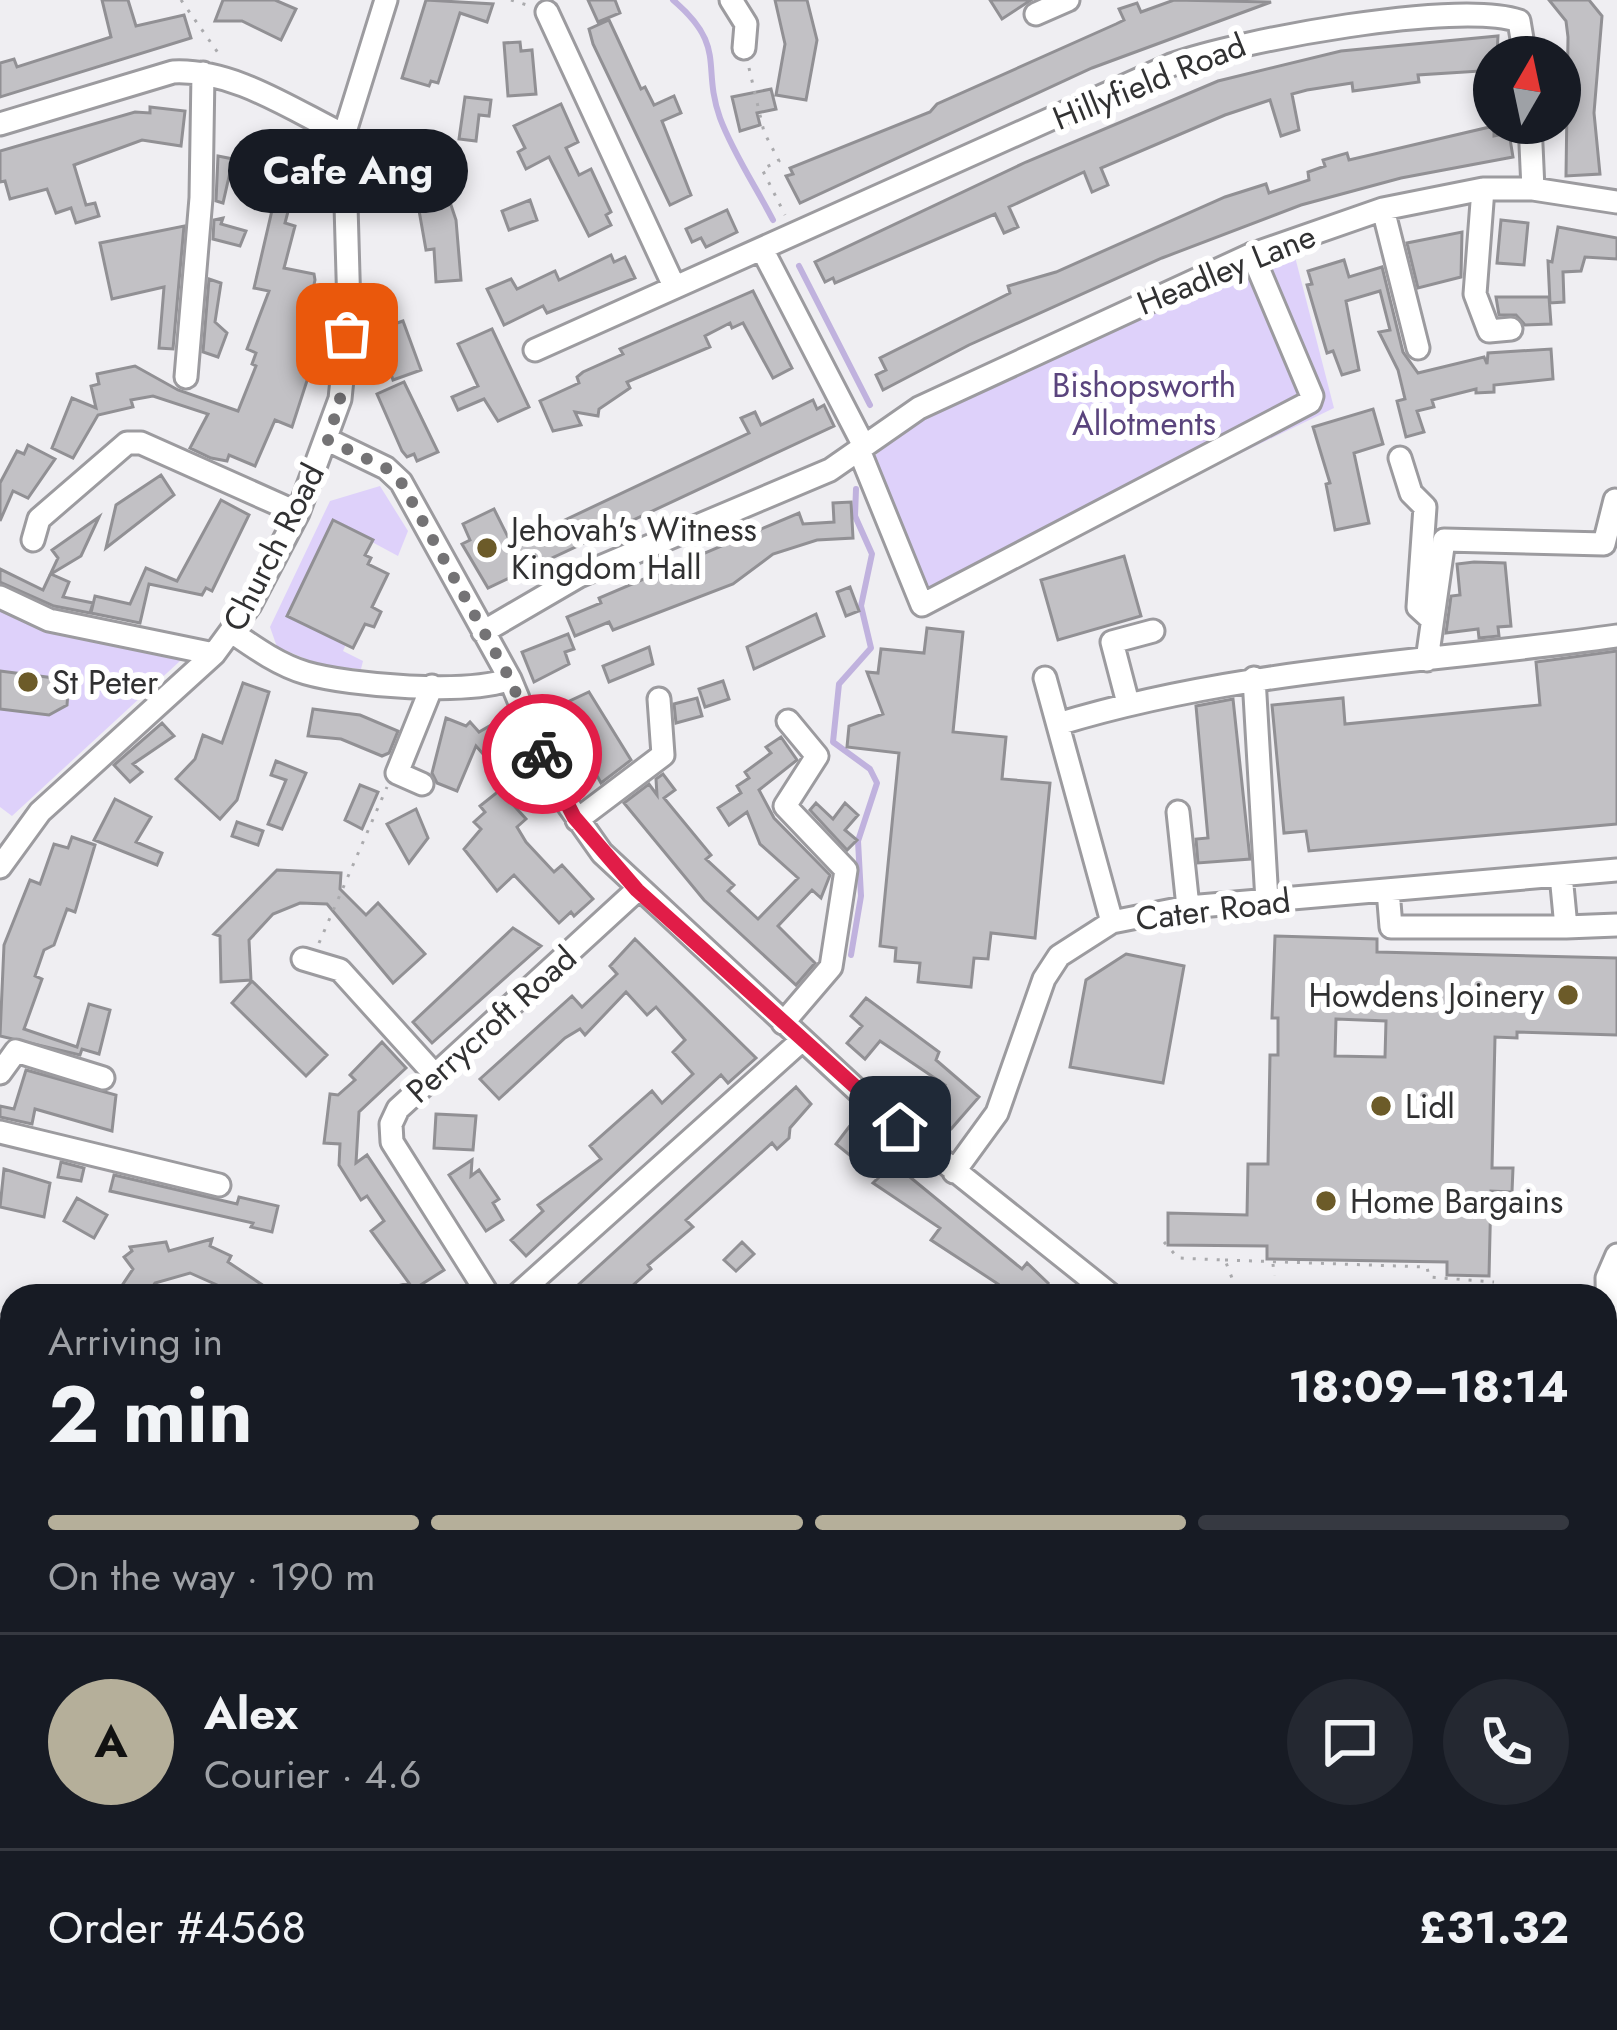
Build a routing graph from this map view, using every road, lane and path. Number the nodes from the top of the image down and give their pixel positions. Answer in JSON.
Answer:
{"nodes":[{"id":1,"x":181,"y":0,"type":"edge"},
{"id":2,"x":386,"y":0,"type":"edge"},
{"id":3,"x":730,"y":0,"type":"edge"},
{"id":4,"x":1069,"y":0,"type":"edge"},
{"id":5,"x":548,"y":12,"type":"dead end"},
{"id":6,"x":1036,"y":14,"type":"dead end"},
{"id":7,"x":1522,"y":36,"type":"edge"},
{"id":8,"x":745,"y":48,"type":"joint"},
{"id":9,"x":214,"y":75,"type":"junction"},
{"id":10,"x":0,"y":124,"type":"edge"},
{"id":11,"x":344,"y":135,"type":"junction"},
{"id":12,"x":1531,"y":144,"type":"edge"},
{"id":13,"x":1483,"y":189,"type":"junction"},
{"id":14,"x":1533,"y":189,"type":"junction"},
{"id":15,"x":1617,"y":202,"type":"edge"},
{"id":16,"x":1383,"y":209,"type":"junction"},
{"id":17,"x":794,"y":234,"type":"junction"},
{"id":18,"x":762,"y":249,"type":"junction"},
{"id":19,"x":1252,"y":254,"type":"junction"},
{"id":20,"x":674,"y":286,"type":"junction"},
{"id":21,"x":1511,"y":329,"type":"dead end"},
{"id":22,"x":1418,"y":348,"type":"dead end"},
{"id":23,"x":535,"y":350,"type":"dead end"},
{"id":24,"x":186,"y":377,"type":"dead end"},
{"id":25,"x":328,"y":440,"type":"junction"},
{"id":26,"x":861,"y":448,"type":"junction"},
{"id":27,"x":1400,"y":458,"type":"dead end"},
{"id":28,"x":1615,"y":500,"type":"edge"},
{"id":29,"x":298,"y":513,"type":"junction"},
{"id":30,"x":34,"y":540,"type":"dead end"},
{"id":31,"x":0,"y":597,"type":"edge"},
{"id":32,"x":1430,"y":619,"type":"junction"},
{"id":33,"x":1153,"y":631,"type":"dead end"},
{"id":34,"x":232,"y":632,"type":"junction"},
{"id":35,"x":483,"y":632,"type":"junction"},
{"id":36,"x":1617,"y":636,"type":"edge"},
{"id":37,"x":214,"y":654,"type":"junction"},
{"id":38,"x":1427,"y":660,"type":"junction"},
{"id":39,"x":1045,"y":678,"type":"dead end"},
{"id":40,"x":1254,"y":678,"type":"junction"},
{"id":41,"x":510,"y":679,"type":"junction"},
{"id":42,"x":432,"y":686,"type":"junction"},
{"id":43,"x":659,"y":700,"type":"dead end"},
{"id":44,"x":1129,"y":703,"type":"junction"},
{"id":45,"x":788,"y":721,"type":"dead end"},
{"id":46,"x":1058,"y":724,"type":"junction"},
{"id":47,"x":397,"y":773,"type":"junction"},
{"id":48,"x":422,"y":784,"type":"dead end"},
{"id":49,"x":1178,"y":812,"type":"dead end"},
{"id":50,"x":577,"y":820,"type":"junction"},
{"id":51,"x":7,"y":837,"type":"edge"},
{"id":52,"x":0,"y":867,"type":"edge"},
{"id":53,"x":1617,"y":870,"type":"edge"},
{"id":54,"x":1561,"y":875,"type":"junction"},
{"id":55,"x":637,"y":890,"type":"junction"},
{"id":56,"x":1388,"y":890,"type":"junction"},
{"id":57,"x":1267,"y":901,"type":"junction"},
{"id":58,"x":1188,"y":908,"type":"junction"},
{"id":59,"x":1112,"y":922,"type":"junction"},
{"id":60,"x":1617,"y":926,"type":"edge"},
{"id":61,"x":1566,"y":927,"type":"junction"},
{"id":62,"x":308,"y":960,"type":"joint"},
{"id":63,"x":783,"y":1023,"type":"junction"},
{"id":64,"x":802,"y":1040,"type":"junction"},
{"id":65,"x":0,"y":1073,"type":"edge"},
{"id":66,"x":435,"y":1076,"type":"junction"},
{"id":67,"x":103,"y":1078,"type":"dead end"},
{"id":68,"x":0,"y":1132,"type":"edge"},
{"id":69,"x":954,"y":1172,"type":"junction"},
{"id":70,"x":219,"y":1185,"type":"dead end"},
{"id":71,"x":1164,"y":1243,"type":"dead end"},
{"id":72,"x":1617,"y":1255,"type":"edge"},
{"id":73,"x":1225,"y":1260,"type":"junction"},
{"id":74,"x":1273,"y":1262,"type":"junction"},
{"id":75,"x":1085,"y":1276,"type":"junction"},
{"id":76,"x":1274,"y":1276,"type":"dead end"},
{"id":77,"x":1494,"y":1282,"type":"dead end"},
{"id":78,"x":481,"y":1284,"type":"edge"},
{"id":79,"x":529,"y":1284,"type":"edge"},
{"id":80,"x":1078,"y":1284,"type":"edge"},
{"id":81,"x":1096,"y":1284,"type":"edge"},
{"id":82,"x":1235,"y":1284,"type":"edge"},
{"id":83,"x":1607,"y":1284,"type":"edge"}],
"edges":[{"from":1,"to":9,"type":"path"},
{"from":2,"to":11,"type":"street","name":"Church Road"},
{"from":3,"to":8,"type":"street"},
{"from":4,"to":6,"type":"street"},
{"from":5,"to":20,"type":"street"},
{"from":7,"to":17,"type":"street","name":"Hillyfield Road"},
{"from":8,"to":17,"type":"path"},
{"from":9,"to":10,"type":"street"},
{"from":9,"to":11,"type":"street"},
{"from":9,"to":24,"type":"street"},
{"from":11,"to":25,"type":"street","name":"Church Road"},
{"from":12,"to":14,"type":"street"},
{"from":13,"to":14,"type":"street","name":"Headley Lane"},
{"from":13,"to":16,"type":"street","name":"Headley Lane"},
{"from":13,"to":21,"type":"street"},
{"from":14,"to":15,"type":"street","name":"Headley Lane"},
{"from":16,"to":19,"type":"street","name":"Headley Lane"},
{"from":16,"to":22,"type":"street"},
{"from":17,"to":18,"type":"street","name":"Hillyfield Road"},
{"from":18,"to":20,"type":"street","name":"Hillyfield Road"},
{"from":18,"to":26,"type":"street"},
{"from":19,"to":26,"type":"street","name":"Headley Lane"},
{"from":19,"to":26,"type":"street"},
{"from":20,"to":23,"type":"street","name":"Hillyfield Road"},
{"from":25,"to":29,"type":"street","name":"Church Road"},
{"from":25,"to":35,"type":"street"},
{"from":26,"to":35,"type":"street","name":"Headley Lane"},
{"from":27,"to":32,"type":"street"},
{"from":28,"to":32,"type":"street"},
{"from":29,"to":30,"type":"street"},
{"from":29,"to":34,"type":"street","name":"Church Road"},
{"from":31,"to":37,"type":"street"},
{"from":32,"to":38,"type":"street"},
{"from":33,"to":44,"type":"street"},
{"from":34,"to":37,"type":"street","name":"Church Road"},
{"from":34,"to":42,"type":"street"},
{"from":35,"to":41,"type":"street"},
{"from":36,"to":38,"type":"street"},
{"from":37,"to":51,"type":"street","name":"Church Road"},
{"from":38,"to":40,"type":"street"},
{"from":39,"to":46,"type":"street"},
{"from":40,"to":44,"type":"street"},
{"from":40,"to":57,"type":"street"},
{"from":41,"to":42,"type":"street"},
{"from":41,"to":50,"type":"street"},
{"from":42,"to":47,"type":"street"},
{"from":43,"to":50,"type":"street"},
{"from":44,"to":46,"type":"street"},
{"from":45,"to":63,"type":"street"},
{"from":46,"to":59,"type":"street"},
{"from":47,"to":48,"type":"street"},
{"from":47,"to":62,"type":"path"},
{"from":49,"to":58,"type":"street"},
{"from":50,"to":55,"type":"street"},
{"from":51,"to":52,"type":"street","name":"Church Road"},
{"from":53,"to":54,"type":"street","name":"Cater Road"},
{"from":54,"to":56,"type":"street","name":"Cater Road"},
{"from":54,"to":61,"type":"street"},
{"from":55,"to":63,"type":"street"},
{"from":55,"to":66,"type":"street","name":"Perrycroft Road"},
{"from":56,"to":57,"type":"street","name":"Cater Road"},
{"from":56,"to":61,"type":"street"},
{"from":57,"to":58,"type":"street","name":"Cater Road"},
{"from":58,"to":59,"type":"street","name":"Cater Road"},
{"from":59,"to":69,"type":"street","name":"Cater Road"},
{"from":60,"to":61,"type":"street"},
{"from":62,"to":66,"type":"street"},
{"from":63,"to":64,"type":"street"},
{"from":64,"to":69,"type":"street"},
{"from":64,"to":79,"type":"street"},
{"from":65,"to":67,"type":"street"},
{"from":66,"to":78,"type":"street","name":"Perrycroft Road"},
{"from":68,"to":70,"type":"street"},
{"from":69,"to":75,"type":"street"},
{"from":71,"to":73,"type":"path"},
{"from":72,"to":83,"type":"street"},
{"from":73,"to":74,"type":"path"},
{"from":73,"to":82,"type":"path"},
{"from":74,"to":76,"type":"path"},
{"from":74,"to":77,"type":"path"},
{"from":75,"to":80,"type":"street"},
{"from":75,"to":81,"type":"street"}]}
